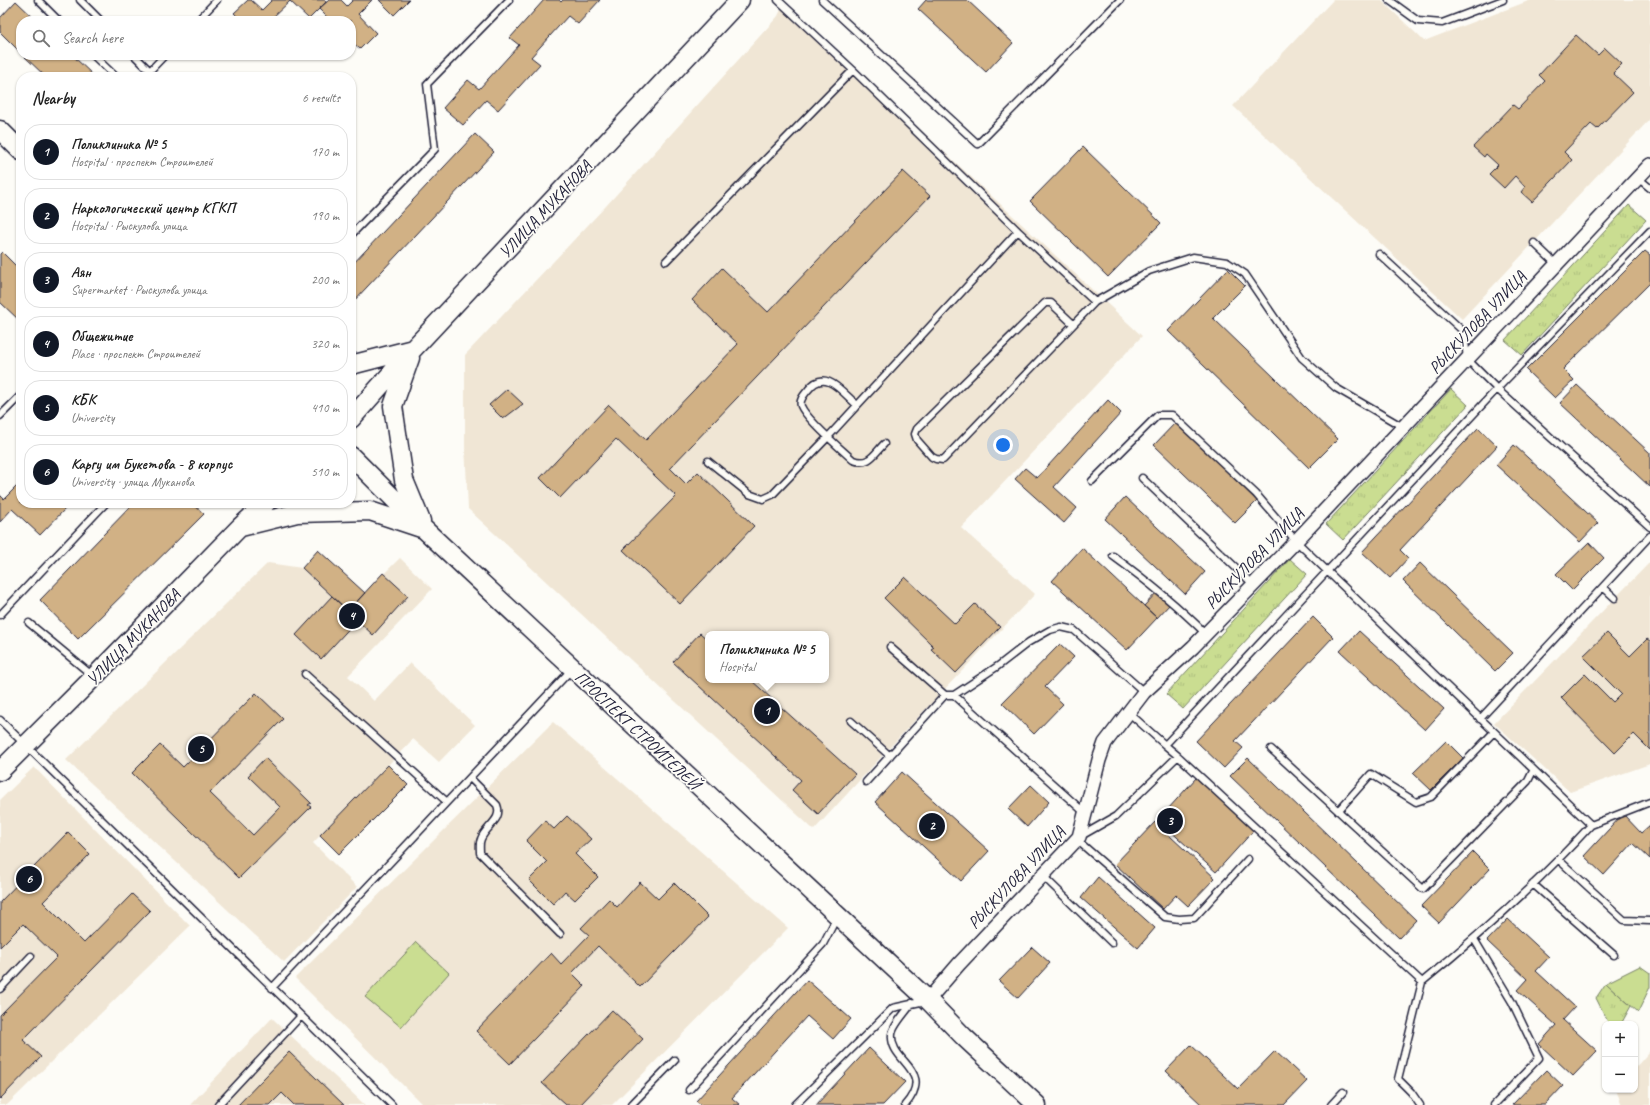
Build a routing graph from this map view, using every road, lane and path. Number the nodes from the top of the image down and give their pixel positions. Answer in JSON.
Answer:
{"nodes":[{"id":1,"x":38,"y":0,"type":"edge"},
{"id":2,"x":80,"y":0,"type":"edge"},
{"id":3,"x":217,"y":0,"type":"edge"},
{"id":4,"x":509,"y":0,"type":"edge"},
{"id":5,"x":740,"y":0,"type":"edge"},
{"id":6,"x":778,"y":0,"type":"edge"},
{"id":7,"x":822,"y":0,"type":"edge"},
{"id":8,"x":1120,"y":0,"type":"edge"},
{"id":9,"x":1389,"y":0,"type":"edge"},
{"id":10,"x":1503,"y":0,"type":"edge"},
{"id":11,"x":54,"y":16,"type":"edge"},
{"id":12,"x":96,"y":16,"type":"edge"},
{"id":13,"x":202,"y":16,"type":"edge"},
{"id":14,"x":98,"y":60,"type":"edge"},
{"id":15,"x":139,"y":60,"type":"edge"},
{"id":16,"x":160,"y":60,"type":"edge"},
{"id":17,"x":853,"y":70,"type":"junction"},
{"id":18,"x":150,"y":71,"type":"joint"},
{"id":19,"x":111,"y":72,"type":"edge"},
{"id":20,"x":0,"y":130,"type":"edge"},
{"id":21,"x":16,"y":146,"type":"edge"},
{"id":22,"x":1650,"y":165,"type":"edge"},
{"id":23,"x":1638,"y":178,"type":"junction"},
{"id":24,"x":1650,"y":188,"type":"edge"},
{"id":25,"x":356,"y":230,"type":"edge"},
{"id":26,"x":1018,"y":231,"type":"junction"},
{"id":27,"x":1650,"y":231,"type":"edge"},
{"id":28,"x":1534,"y":242,"type":"dead end"},
{"id":29,"x":1379,"y":254,"type":"dead end"},
{"id":30,"x":666,"y":261,"type":"dead end"},
{"id":31,"x":1556,"y":264,"type":"junction"},
{"id":32,"x":1095,"y":302,"type":"junction"},
{"id":33,"x":1073,"y":324,"type":"junction"},
{"id":34,"x":413,"y":349,"type":"junction"},
{"id":35,"x":1467,"y":359,"type":"junction"},
{"id":36,"x":356,"y":364,"type":"edge"},
{"id":37,"x":1497,"y":389,"type":"junction"},
{"id":38,"x":16,"y":400,"type":"edge"},
{"id":39,"x":857,"y":405,"type":"junction"},
{"id":40,"x":356,"y":413,"type":"edge"},
{"id":41,"x":0,"y":416,"type":"edge"},
{"id":42,"x":1403,"y":427,"type":"junction"},
{"id":43,"x":828,"y":437,"type":"junction"},
{"id":44,"x":884,"y":444,"type":"dead end"},
{"id":45,"x":356,"y":461,"type":"edge"},
{"id":46,"x":708,"y":461,"type":"dead end"},
{"id":47,"x":1142,"y":478,"type":"dead end"},
{"id":48,"x":1092,"y":481,"type":"dead end"},
{"id":49,"x":101,"y":508,"type":"edge"},
{"id":50,"x":246,"y":508,"type":"edge"},
{"id":51,"x":261,"y":508,"type":"edge"},
{"id":52,"x":240,"y":527,"type":"junction"},
{"id":53,"x":1650,"y":527,"type":"edge"},
{"id":54,"x":424,"y":529,"type":"junction"},
{"id":55,"x":1650,"y":536,"type":"edge"},
{"id":56,"x":1296,"y":541,"type":"junction"},
{"id":57,"x":1113,"y":556,"type":"dead end"},
{"id":58,"x":1327,"y":570,"type":"junction"},
{"id":59,"x":1254,"y":585,"type":"junction"},
{"id":60,"x":1603,"y":587,"type":"junction"},
{"id":61,"x":1614,"y":598,"type":"dead end"},
{"id":62,"x":0,"y":615,"type":"edge"},
{"id":63,"x":29,"y":622,"type":"dead end"},
{"id":64,"x":1206,"y":634,"type":"junction"},
{"id":65,"x":890,"y":647,"type":"dead end"},
{"id":66,"x":572,"y":669,"type":"junction"},
{"id":67,"x":305,"y":674,"type":"dead end"},
{"id":68,"x":94,"y":678,"type":"junction"},
{"id":69,"x":1144,"y":692,"type":"junction"},
{"id":70,"x":945,"y":695,"type":"junction"},
{"id":71,"x":954,"y":695,"type":"junction"},
{"id":72,"x":1128,"y":712,"type":"junction"},
{"id":73,"x":1480,"y":719,"type":"junction"},
{"id":74,"x":0,"y":720,"type":"edge"},
{"id":75,"x":851,"y":721,"type":"dead end"},
{"id":76,"x":1494,"y":732,"type":"junction"},
{"id":77,"x":27,"y":745,"type":"junction"},
{"id":78,"x":1165,"y":745,"type":"junction"},
{"id":79,"x":1271,"y":749,"type":"dead end"},
{"id":80,"x":890,"y":756,"type":"junction"},
{"id":81,"x":1178,"y":756,"type":"junction"},
{"id":82,"x":0,"y":771,"type":"edge"},
{"id":83,"x":1533,"y":771,"type":"junction"},
{"id":84,"x":470,"y":778,"type":"junction"},
{"id":85,"x":866,"y":782,"type":"dead end"},
{"id":86,"x":447,"y":802,"type":"junction"},
{"id":87,"x":1650,"y":802,"type":"edge"},
{"id":88,"x":1338,"y":811,"type":"junction"},
{"id":89,"x":1086,"y":814,"type":"junction"},
{"id":90,"x":1590,"y":825,"type":"junction"},
{"id":91,"x":1078,"y":838,"type":"junction"},
{"id":92,"x":1248,"y":860,"type":"dead end"},
{"id":93,"x":1559,"y":860,"type":"junction"},
{"id":94,"x":1042,"y":875,"type":"junction"},
{"id":95,"x":1533,"y":884,"type":"junction"},
{"id":96,"x":838,"y":916,"type":"junction"},
{"id":97,"x":1650,"y":921,"type":"edge"},
{"id":98,"x":560,"y":934,"type":"dead end"},
{"id":99,"x":1474,"y":939,"type":"junction"},
{"id":100,"x":1112,"y":943,"type":"dead end"},
{"id":101,"x":31,"y":956,"type":"dead end"},
{"id":102,"x":1614,"y":956,"type":"dead end"},
{"id":103,"x":1422,"y":982,"type":"junction"},
{"id":104,"x":272,"y":988,"type":"junction"},
{"id":105,"x":0,"y":989,"type":"edge"},
{"id":106,"x":920,"y":1001,"type":"junction"},
{"id":107,"x":301,"y":1016,"type":"junction"},
{"id":108,"x":675,"y":1060,"type":"dead end"},
{"id":109,"x":689,"y":1090,"type":"dead end"},
{"id":110,"x":1344,"y":1092,"type":"dead end"},
{"id":111,"x":218,"y":1105,"type":"edge"},
{"id":112,"x":392,"y":1105,"type":"edge"},
{"id":113,"x":631,"y":1105,"type":"edge"},
{"id":114,"x":795,"y":1105,"type":"edge"},
{"id":115,"x":905,"y":1105,"type":"edge"},
{"id":116,"x":1037,"y":1105,"type":"edge"},
{"id":117,"x":1331,"y":1105,"type":"edge"},
{"id":118,"x":1420,"y":1105,"type":"edge"},
{"id":119,"x":1494,"y":1105,"type":"edge"}],
"edges":[{"from":1,"to":11,"type":"lane"},
{"from":2,"to":12,"type":"lane"},
{"from":3,"to":13,"type":"lane"},
{"from":4,"to":25,"type":"lane"},
{"from":5,"to":34,"type":"main road","name":"УЛИЦА МУКАНОВА"},
{"from":6,"to":17,"type":"lane"},
{"from":7,"to":8,"type":"lane"},
{"from":9,"to":10,"type":"lane"},
{"from":14,"to":19,"type":"lane"},
{"from":15,"to":18,"type":"lane"},
{"from":16,"to":18,"type":"lane"},
{"from":17,"to":26,"type":"lane"},
{"from":17,"to":30,"type":"lane"},
{"from":20,"to":21,"type":"main road"},
{"from":22,"to":23,"type":"street","name":"РЫСКУЛОВА УЛИЦА"},
{"from":23,"to":24,"type":"lane"},
{"from":23,"to":31,"type":"street","name":"РЫСКУЛОВА УЛИЦА"},
{"from":26,"to":32,"type":"lane"},
{"from":26,"to":39,"type":"lane"},
{"from":27,"to":37,"type":"lane"},
{"from":28,"to":31,"type":"lane"},
{"from":29,"to":35,"type":"lane"},
{"from":31,"to":35,"type":"street","name":"РЫСКУЛОВА УЛИЦА"},
{"from":32,"to":33,"type":"lane"},
{"from":32,"to":42,"type":"lane"},
{"from":33,"to":33,"type":"lane"},
{"from":34,"to":36,"type":"main road"},
{"from":34,"to":40,"type":"main road","name":"УЛИЦА МУКАНОВА"},
{"from":34,"to":54,"type":"main road"},
{"from":35,"to":37,"type":"lane"},
{"from":35,"to":42,"type":"street","name":"РЫСКУЛОВА УЛИЦА"},
{"from":37,"to":53,"type":"lane"},
{"from":37,"to":58,"type":"lane"},
{"from":38,"to":41,"type":"lane"},
{"from":39,"to":43,"type":"lane"},
{"from":39,"to":43,"type":"lane"},
{"from":42,"to":56,"type":"street","name":"РЫСКУЛОВА УЛИЦА"},
{"from":43,"to":44,"type":"lane"},
{"from":43,"to":46,"type":"lane"},
{"from":45,"to":54,"type":"main road","name":"ПРОСПЕКТ СТРОИТЕЛЕЙ"},
{"from":47,"to":59,"type":"lane"},
{"from":48,"to":56,"type":"lane"},
{"from":49,"to":62,"type":"lane"},
{"from":50,"to":52,"type":"main road"},
{"from":51,"to":52,"type":"main road","name":"УЛИЦА МУКАНОВА"},
{"from":52,"to":54,"type":"main road"},
{"from":52,"to":68,"type":"main road","name":"УЛИЦА МУКАНОВА"},
{"from":54,"to":66,"type":"main road","name":"ПРОСПЕКТ СТРОИТЕЛЕЙ"},
{"from":55,"to":60,"type":"lane"},
{"from":56,"to":58,"type":"lane"},
{"from":56,"to":59,"type":"street","name":"РЫСКУЛОВА УЛИЦА"},
{"from":57,"to":64,"type":"lane"},
{"from":58,"to":73,"type":"lane"},
{"from":58,"to":78,"type":"lane"},
{"from":59,"to":64,"type":"street","name":"РЫСКУЛОВА УЛИЦА"},
{"from":60,"to":61,"type":"lane"},
{"from":60,"to":73,"type":"lane"},
{"from":63,"to":68,"type":"lane"},
{"from":64,"to":69,"type":"street","name":"РЫСКУЛОВА УЛИЦА"},
{"from":65,"to":70,"type":"lane"},
{"from":66,"to":84,"type":"lane"},
{"from":66,"to":96,"type":"main road","name":"ПРОСПЕКТ СТРОИТЕЛЕЙ"},
{"from":67,"to":86,"type":"lane"},
{"from":68,"to":77,"type":"main road","name":"УЛИЦА МУКАНОВА"},
{"from":69,"to":71,"type":"lane"},
{"from":69,"to":72,"type":"street","name":"РЫСКУЛОВА УЛИЦА"},
{"from":70,"to":71,"type":"lane"},
{"from":70,"to":80,"type":"lane"},
{"from":71,"to":89,"type":"lane"},
{"from":72,"to":78,"type":"lane"},
{"from":72,"to":89,"type":"street","name":"РЫСКУЛОВА УЛИЦА"},
{"from":73,"to":76,"type":"lane"},
{"from":74,"to":77,"type":"lane"},
{"from":75,"to":80,"type":"lane"},
{"from":76,"to":83,"type":"lane"},
{"from":76,"to":88,"type":"lane"},
{"from":77,"to":82,"type":"main road","name":"УЛИЦА МУКАНОВА"},
{"from":77,"to":104,"type":"lane"},
{"from":78,"to":81,"type":"lane"},
{"from":79,"to":88,"type":"lane"},
{"from":80,"to":85,"type":"lane"},
{"from":81,"to":91,"type":"lane"},
{"from":81,"to":103,"type":"lane"},
{"from":83,"to":88,"type":"lane"},
{"from":83,"to":90,"type":"lane"},
{"from":84,"to":86,"type":"lane"},
{"from":84,"to":98,"type":"lane"},
{"from":86,"to":104,"type":"lane"},
{"from":87,"to":90,"type":"lane"},
{"from":89,"to":91,"type":"street","name":"РЫСКУЛОВА УЛИЦА"},
{"from":90,"to":93,"type":"lane"},
{"from":91,"to":92,"type":"lane"},
{"from":91,"to":94,"type":"street","name":"РЫСКУЛОВА УЛИЦА"},
{"from":93,"to":95,"type":"lane"},
{"from":93,"to":97,"type":"lane"},
{"from":94,"to":100,"type":"lane"},
{"from":94,"to":106,"type":"street","name":"РЫСКУЛОВА УЛИЦА"},
{"from":95,"to":99,"type":"lane"},
{"from":95,"to":102,"type":"lane"},
{"from":96,"to":106,"type":"main road","name":"ПРОСПЕКТ СТРОИТЕЛЕЙ"},
{"from":96,"to":109,"type":"lane"},
{"from":99,"to":103,"type":"lane"},
{"from":99,"to":119,"type":"lane"},
{"from":101,"to":105,"type":"lane"},
{"from":103,"to":118,"type":"lane"},
{"from":104,"to":107,"type":"lane"},
{"from":106,"to":114,"type":"lane"},
{"from":106,"to":115,"type":"lane"},
{"from":106,"to":116,"type":"main road","name":"ПРОСПЕКТ СТРОИТЕЛЕЙ"},
{"from":107,"to":111,"type":"lane"},
{"from":107,"to":112,"type":"lane"},
{"from":108,"to":113,"type":"lane"},
{"from":110,"to":117,"type":"lane"}]}
